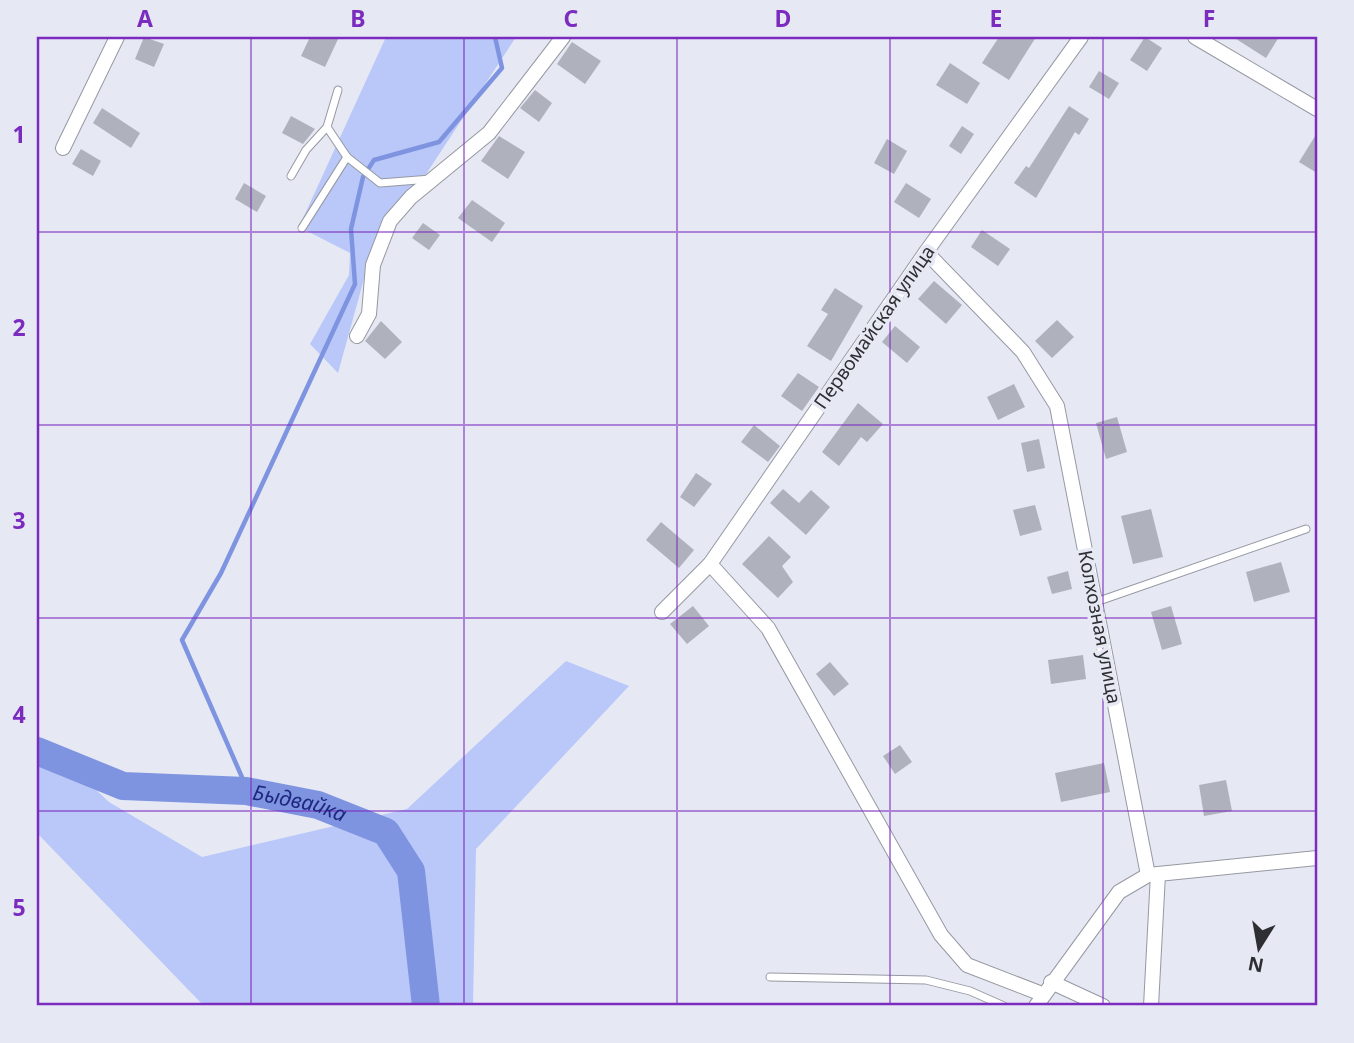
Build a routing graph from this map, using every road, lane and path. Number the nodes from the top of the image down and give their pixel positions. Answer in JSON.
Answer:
{"nodes":[{"id":1,"x":117,"y":37,"type":"edge"},
{"id":2,"x":562,"y":37,"type":"edge"},
{"id":3,"x":1081,"y":37,"type":"edge"},
{"id":4,"x":1195,"y":37,"type":"edge"},
{"id":5,"x":338,"y":90,"type":"dead end"},
{"id":6,"x":1317,"y":109,"type":"edge"},
{"id":7,"x":327,"y":127,"type":"junction"},
{"id":8,"x":63,"y":148,"type":"dead end"},
{"id":9,"x":347,"y":157,"type":"junction"},
{"id":10,"x":291,"y":176,"type":"dead end"},
{"id":11,"x":434,"y":179,"type":"junction"},
{"id":12,"x":302,"y":228,"type":"dead end"},
{"id":13,"x":926,"y":252,"type":"junction"},
{"id":14,"x":358,"y":336,"type":"dead end"},
{"id":15,"x":1306,"y":530,"type":"dead end"},
{"id":16,"x":710,"y":564,"type":"junction"},
{"id":17,"x":1095,"y":602,"type":"junction"},
{"id":18,"x":662,"y":612,"type":"dead end"},
{"id":19,"x":1317,"y":859,"type":"edge"},
{"id":20,"x":1153,"y":875,"type":"junction"},
{"id":21,"x":770,"y":977,"type":"dead end"},
{"id":22,"x":1051,"y":982,"type":"junction"},
{"id":23,"x":1039,"y":1000,"type":"edge"},
{"id":24,"x":1004,"y":1006,"type":"edge"},
{"id":25,"x":1103,"y":1006,"type":"edge"},
{"id":26,"x":1152,"y":1006,"type":"edge"}],
"edges":[{"from":1,"to":8,"type":"street"},
{"from":2,"to":11,"type":"street"},
{"from":3,"to":13,"type":"street","name":"Первомайская улица"},
{"from":4,"to":6,"type":"street"},
{"from":5,"to":7,"type":"lane"},
{"from":7,"to":9,"type":"lane"},
{"from":7,"to":10,"type":"lane"},
{"from":9,"to":11,"type":"lane"},
{"from":9,"to":12,"type":"lane"},
{"from":11,"to":14,"type":"street"},
{"from":13,"to":16,"type":"street","name":"Первомайская улица"},
{"from":13,"to":17,"type":"street","name":"Колхозная улица"},
{"from":15,"to":17,"type":"lane"},
{"from":16,"to":18,"type":"street","name":"Первомайская улица"},
{"from":16,"to":23,"type":"street"},
{"from":17,"to":20,"type":"street","name":"Колхозная улица"},
{"from":19,"to":20,"type":"street"},
{"from":20,"to":22,"type":"street"},
{"from":20,"to":26,"type":"street","name":"Колхозная улица"},
{"from":21,"to":24,"type":"lane"},
{"from":22,"to":23,"type":"street"},
{"from":22,"to":25,"type":"street"}]}
